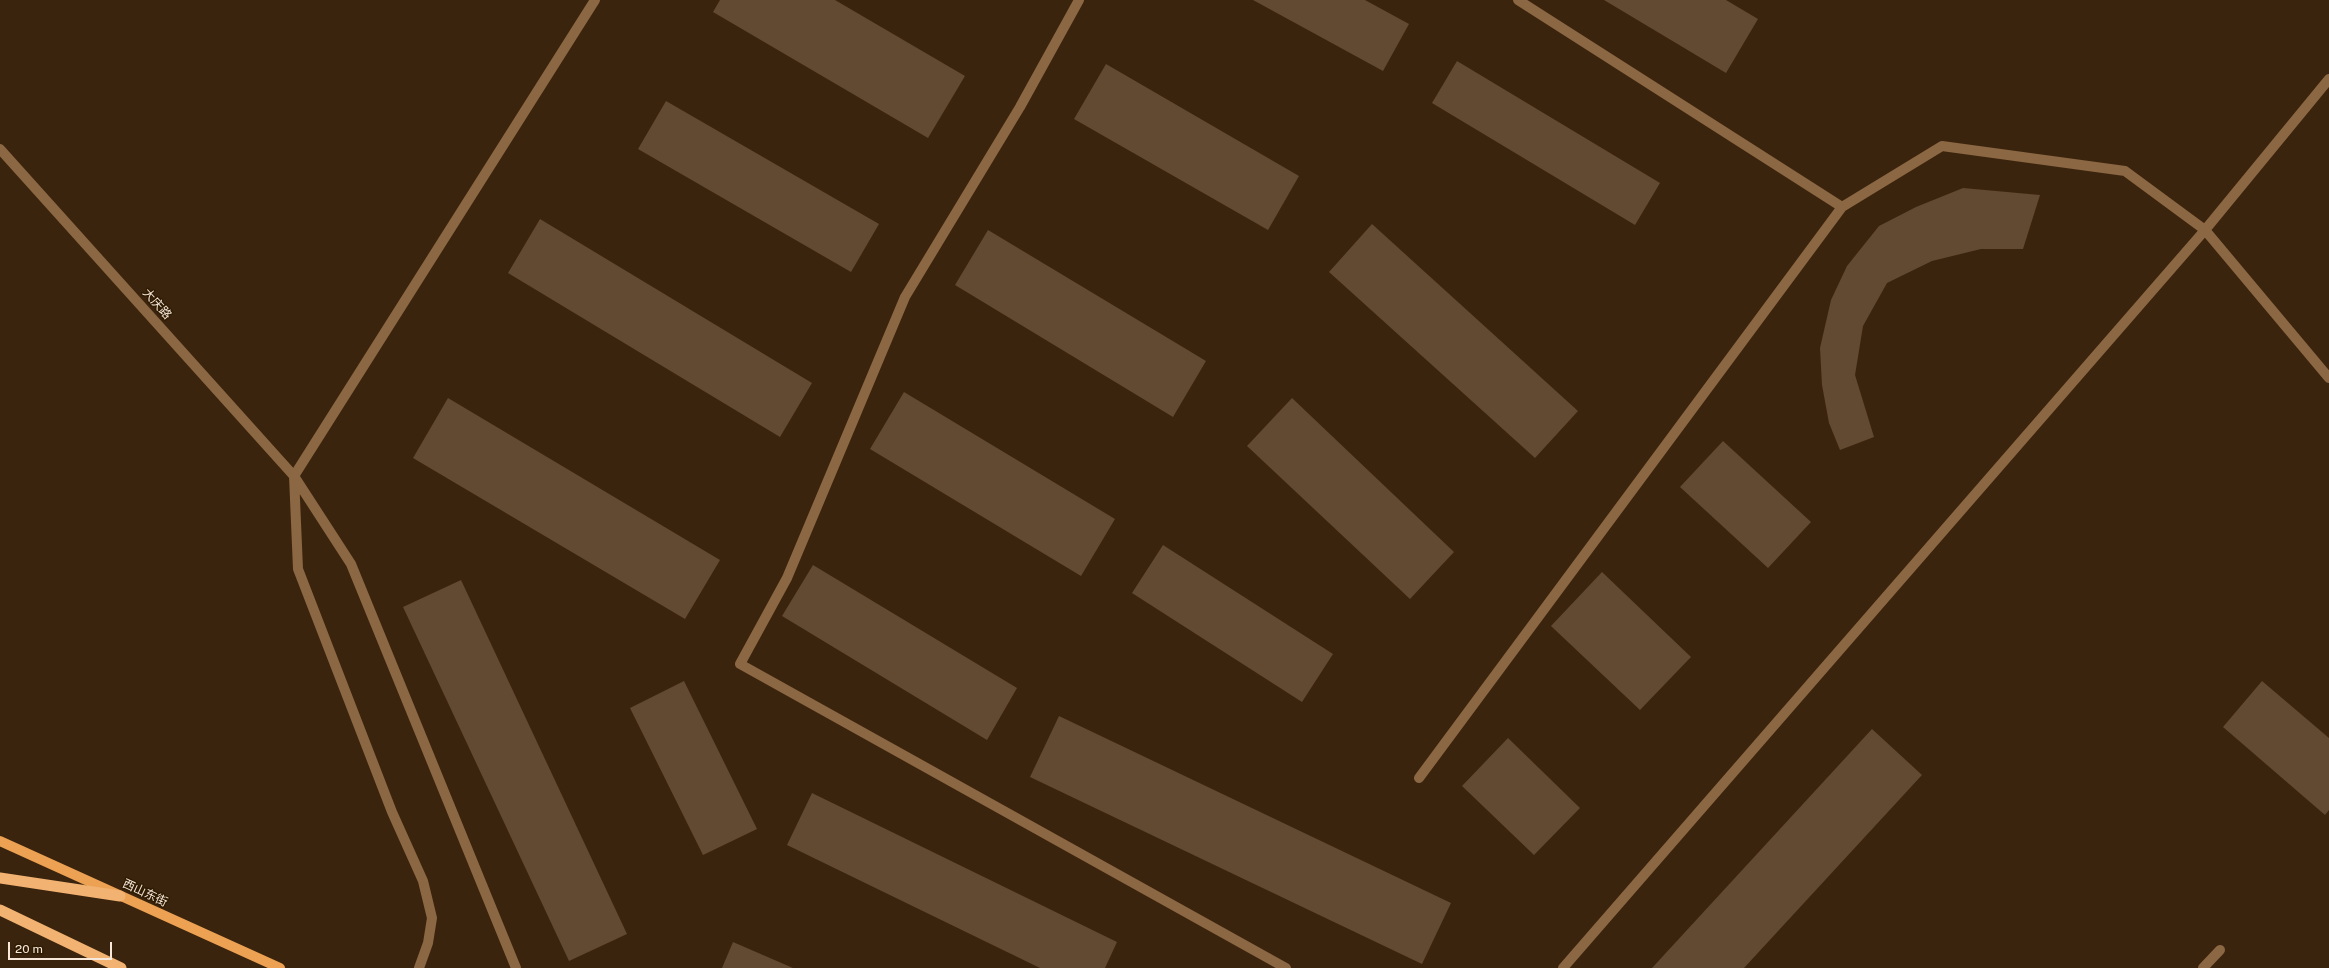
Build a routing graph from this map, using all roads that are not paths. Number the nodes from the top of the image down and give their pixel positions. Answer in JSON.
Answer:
{"nodes":[{"id":1,"x":595,"y":0,"type":"edge"},
{"id":2,"x":1079,"y":0,"type":"edge"},
{"id":3,"x":1518,"y":0,"type":"edge"},
{"id":4,"x":2329,"y":79,"type":"edge"},
{"id":5,"x":0,"y":149,"type":"edge"},
{"id":6,"x":1842,"y":207,"type":"junction"},
{"id":7,"x":2205,"y":230,"type":"junction"},
{"id":8,"x":2329,"y":378,"type":"edge"},
{"id":9,"x":294,"y":476,"type":"junction"},
{"id":10,"x":1419,"y":778,"type":"dead end"},
{"id":11,"x":0,"y":841,"type":"edge"},
{"id":12,"x":0,"y":878,"type":"edge"},
{"id":13,"x":120,"y":896,"type":"junction"},
{"id":14,"x":0,"y":910,"type":"edge"},
{"id":15,"x":2220,"y":950,"type":"dead end"},
{"id":16,"x":121,"y":968,"type":"edge"},
{"id":17,"x":280,"y":968,"type":"edge"},
{"id":18,"x":419,"y":968,"type":"edge"},
{"id":19,"x":516,"y":968,"type":"edge"},
{"id":20,"x":1286,"y":968,"type":"edge"},
{"id":21,"x":1562,"y":968,"type":"edge"},
{"id":22,"x":2203,"y":968,"type":"edge"}],
"edges":[{"from":1,"to":9,"type":"street"},
{"from":2,"to":20,"type":"street"},
{"from":3,"to":6,"type":"street"},
{"from":4,"to":7,"type":"street"},
{"from":5,"to":9,"type":"street","name":"大庆路"},
{"from":6,"to":7,"type":"street"},
{"from":6,"to":10,"type":"street"},
{"from":7,"to":8,"type":"street"},
{"from":7,"to":21,"type":"street"},
{"from":9,"to":18,"type":"street"},
{"from":9,"to":19,"type":"street","name":"大庆路"},
{"from":11,"to":13,"type":"main road","name":"西山东街"},
{"from":12,"to":13,"type":"highway"},
{"from":13,"to":17,"type":"main road","name":"西山东街"},
{"from":14,"to":16,"type":"highway"},
{"from":15,"to":22,"type":"street"}]}
